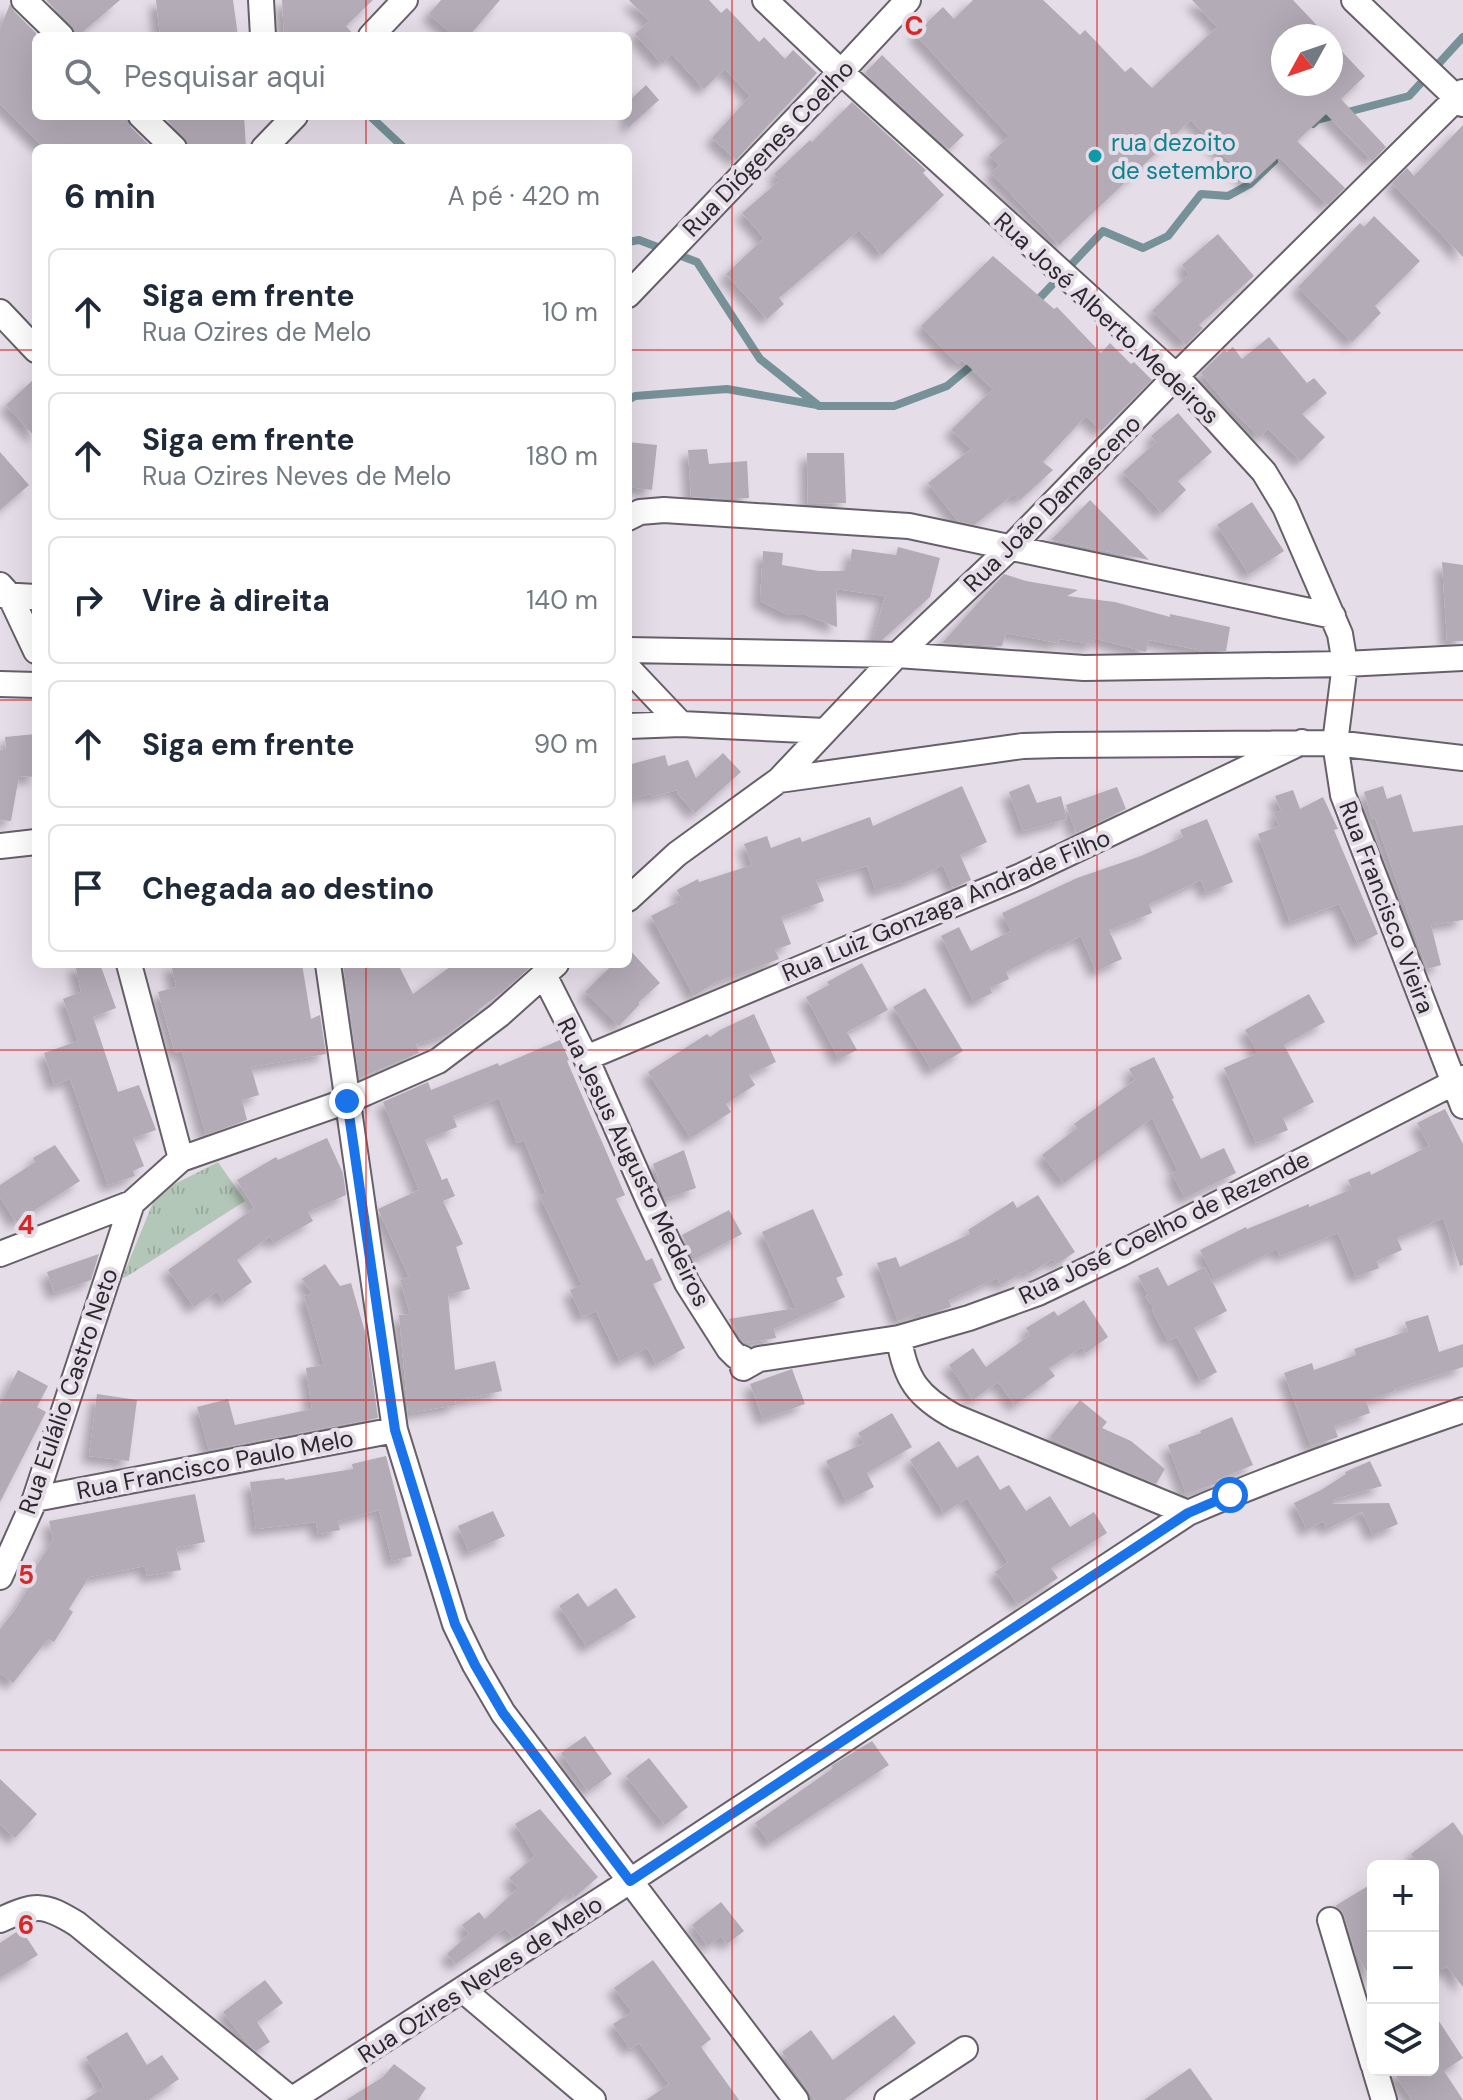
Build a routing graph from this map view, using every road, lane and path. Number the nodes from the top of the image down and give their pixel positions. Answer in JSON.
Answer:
{"nodes":[{"id":1,"x":24,"y":0,"type":"edge"},
{"id":2,"x":261,"y":0,"type":"edge"},
{"id":3,"x":405,"y":0,"type":"edge"},
{"id":4,"x":765,"y":0,"type":"edge"},
{"id":5,"x":908,"y":0,"type":"edge"},
{"id":6,"x":1354,"y":0,"type":"edge"},
{"id":7,"x":57,"y":32,"type":"edge"},
{"id":8,"x":263,"y":32,"type":"edge"},
{"id":9,"x":375,"y":32,"type":"edge"},
{"id":10,"x":841,"y":72,"type":"junction"},
{"id":11,"x":1461,"y":98,"type":"edge"},
{"id":12,"x":145,"y":120,"type":"edge"},
{"id":13,"x":269,"y":120,"type":"edge"},
{"id":14,"x":292,"y":120,"type":"edge"},
{"id":15,"x":170,"y":144,"type":"edge"},
{"id":16,"x":269,"y":144,"type":"edge"},
{"id":17,"x":271,"y":144,"type":"edge"},
{"id":18,"x":632,"y":291,"type":"edge"},
{"id":19,"x":0,"y":312,"type":"edge"},
{"id":20,"x":32,"y":346,"type":"edge"},
{"id":21,"x":1176,"y":376,"type":"junction"},
{"id":22,"x":632,"y":516,"type":"edge"},
{"id":23,"x":1010,"y":548,"type":"junction"},
{"id":24,"x":3,"y":592,"type":"edge"},
{"id":25,"x":32,"y":596,"type":"edge"},
{"id":26,"x":1333,"y":616,"type":"junction"},
{"id":27,"x":32,"y":644,"type":"edge"},
{"id":28,"x":632,"y":650,"type":"edge"},
{"id":29,"x":897,"y":655,"type":"junction"},
{"id":30,"x":1463,"y":658,"type":"edge"},
{"id":31,"x":1345,"y":664,"type":"junction"},
{"id":32,"x":632,"y":672,"type":"edge"},
{"id":33,"x":0,"y":684,"type":"edge"},
{"id":34,"x":32,"y":685,"type":"edge"},
{"id":35,"x":1340,"y":702,"type":"joint"},
{"id":36,"x":681,"y":724,"type":"junction"},
{"id":37,"x":632,"y":726,"type":"edge"},
{"id":38,"x":825,"y":731,"type":"junction"},
{"id":39,"x":1302,"y":742,"type":"junction"},
{"id":40,"x":1335,"y":743,"type":"junction"},
{"id":41,"x":1463,"y":758,"type":"edge"},
{"id":42,"x":779,"y":780,"type":"junction"},
{"id":43,"x":32,"y":842,"type":"edge"},
{"id":44,"x":0,"y":846,"type":"edge"},
{"id":45,"x":632,"y":895,"type":"edge"},
{"id":46,"x":130,"y":968,"type":"edge"},
{"id":47,"x":329,"y":968,"type":"edge"},
{"id":48,"x":550,"y":970,"type":"edge"},
{"id":49,"x":586,"y":1058,"type":"junction"},
{"id":50,"x":1459,"y":1080,"type":"edge"},
{"id":51,"x":347,"y":1101,"type":"junction"},
{"id":52,"x":1463,"y":1106,"type":"edge"},
{"id":53,"x":181,"y":1159,"type":"junction"},
{"id":54,"x":132,"y":1203,"type":"junction"},
{"id":55,"x":0,"y":1254,"type":"edge"},
{"id":56,"x":899,"y":1338,"type":"junction"},
{"id":57,"x":759,"y":1359,"type":"joint"},
{"id":58,"x":1463,"y":1410,"type":"edge"},
{"id":59,"x":395,"y":1430,"type":"junction"},
{"id":60,"x":35,"y":1499,"type":"junction"},
{"id":61,"x":1188,"y":1513,"type":"junction"},
{"id":62,"x":0,"y":1577,"type":"edge"},
{"id":63,"x":630,"y":1881,"type":"junction"},
{"id":64,"x":0,"y":1920,"type":"edge"},
{"id":65,"x":1330,"y":1920,"type":"dead end"},
{"id":66,"x":463,"y":1990,"type":"junction"},
{"id":67,"x":1367,"y":2044,"type":"edge"},
{"id":68,"x":965,"y":2049,"type":"dead end"},
{"id":69,"x":1377,"y":2076,"type":"edge"},
{"id":70,"x":292,"y":2100,"type":"edge"},
{"id":71,"x":593,"y":2100,"type":"edge"},
{"id":72,"x":796,"y":2100,"type":"edge"},
{"id":73,"x":887,"y":2100,"type":"edge"},
{"id":74,"x":1384,"y":2100,"type":"edge"}],
"edges":[{"from":1,"to":7,"type":"street"},
{"from":2,"to":8,"type":"street"},
{"from":3,"to":9,"type":"street"},
{"from":4,"to":10,"type":"street","name":"Rua José Alberto Medeiros"},
{"from":5,"to":10,"type":"street","name":"Rua Diógenes Coelho"},
{"from":6,"to":11,"type":"street"},
{"from":10,"to":18,"type":"street","name":"Rua Diógenes Coelho"},
{"from":10,"to":21,"type":"street","name":"Rua José Alberto Medeiros"},
{"from":11,"to":21,"type":"street","name":"Rua João Damasceno"},
{"from":12,"to":15,"type":"street"},
{"from":13,"to":16,"type":"street"},
{"from":14,"to":17,"type":"street"},
{"from":19,"to":20,"type":"street"},
{"from":21,"to":23,"type":"street","name":"Rua João Damasceno"},
{"from":21,"to":26,"type":"street","name":"Rua José Alberto Medeiros"},
{"from":22,"to":23,"type":"street"},
{"from":23,"to":26,"type":"street"},
{"from":23,"to":29,"type":"street","name":"Rua João Damasceno"},
{"from":24,"to":25,"type":"street"},
{"from":24,"to":27,"type":"street"},
{"from":26,"to":31,"type":"street","name":"Rua José Alberto Medeiros"},
{"from":28,"to":29,"type":"street"},
{"from":29,"to":31,"type":"street"},
{"from":29,"to":38,"type":"street","name":"Rua João Damasceno"},
{"from":30,"to":31,"type":"street"},
{"from":31,"to":35,"type":"street","name":"Rua José Alberto Medeiros"},
{"from":32,"to":36,"type":"street"},
{"from":33,"to":34,"type":"street"},
{"from":35,"to":40,"type":"street","name":"Rua Francisco Vieira"},
{"from":36,"to":37,"type":"street"},
{"from":36,"to":38,"type":"street"},
{"from":38,"to":42,"type":"street","name":"Rua João Damasceno"},
{"from":39,"to":40,"type":"street"},
{"from":39,"to":42,"type":"street"},
{"from":39,"to":49,"type":"street","name":"Rua Luiz Gonzaga Andrade Filho"},
{"from":40,"to":41,"type":"street"},
{"from":40,"to":50,"type":"street","name":"Rua Francisco Vieira"},
{"from":42,"to":45,"type":"street","name":"Rua João Damasceno"},
{"from":43,"to":44,"type":"street"},
{"from":46,"to":53,"type":"street"},
{"from":47,"to":51,"type":"street"},
{"from":48,"to":49,"type":"street","name":"Rua Jesus Augusto Medeiros"},
{"from":48,"to":51,"type":"street"},
{"from":49,"to":57,"type":"street","name":"Rua Jesus Augusto Medeiros"},
{"from":50,"to":52,"type":"street","name":"Rua Francisco Vieira"},
{"from":50,"to":56,"type":"street","name":"Rua José Coelho de Rezende"},
{"from":51,"to":53,"type":"street"},
{"from":51,"to":59,"type":"street"},
{"from":53,"to":54,"type":"street"},
{"from":54,"to":55,"type":"street"},
{"from":54,"to":60,"type":"street","name":"Rua Eulálio Castro Neto"},
{"from":56,"to":57,"type":"street","name":"Rua José Coelho de Rezende"},
{"from":56,"to":61,"type":"street"},
{"from":58,"to":61,"type":"street","name":"Rua Ozires Neves de Melo"},
{"from":59,"to":60,"type":"street","name":"Rua Francisco Paulo Melo"},
{"from":59,"to":63,"type":"street"},
{"from":60,"to":62,"type":"street","name":"Rua Eulálio Castro Neto"},
{"from":61,"to":63,"type":"street","name":"Rua Ozires Neves de Melo"},
{"from":63,"to":66,"type":"street","name":"Rua Ozires Neves de Melo"},
{"from":63,"to":72,"type":"street"},
{"from":64,"to":70,"type":"street"},
{"from":65,"to":67,"type":"street"},
{"from":66,"to":70,"type":"street","name":"Rua Ozires Neves de Melo"},
{"from":66,"to":71,"type":"street"},
{"from":68,"to":73,"type":"street"},
{"from":69,"to":74,"type":"street"}]}
